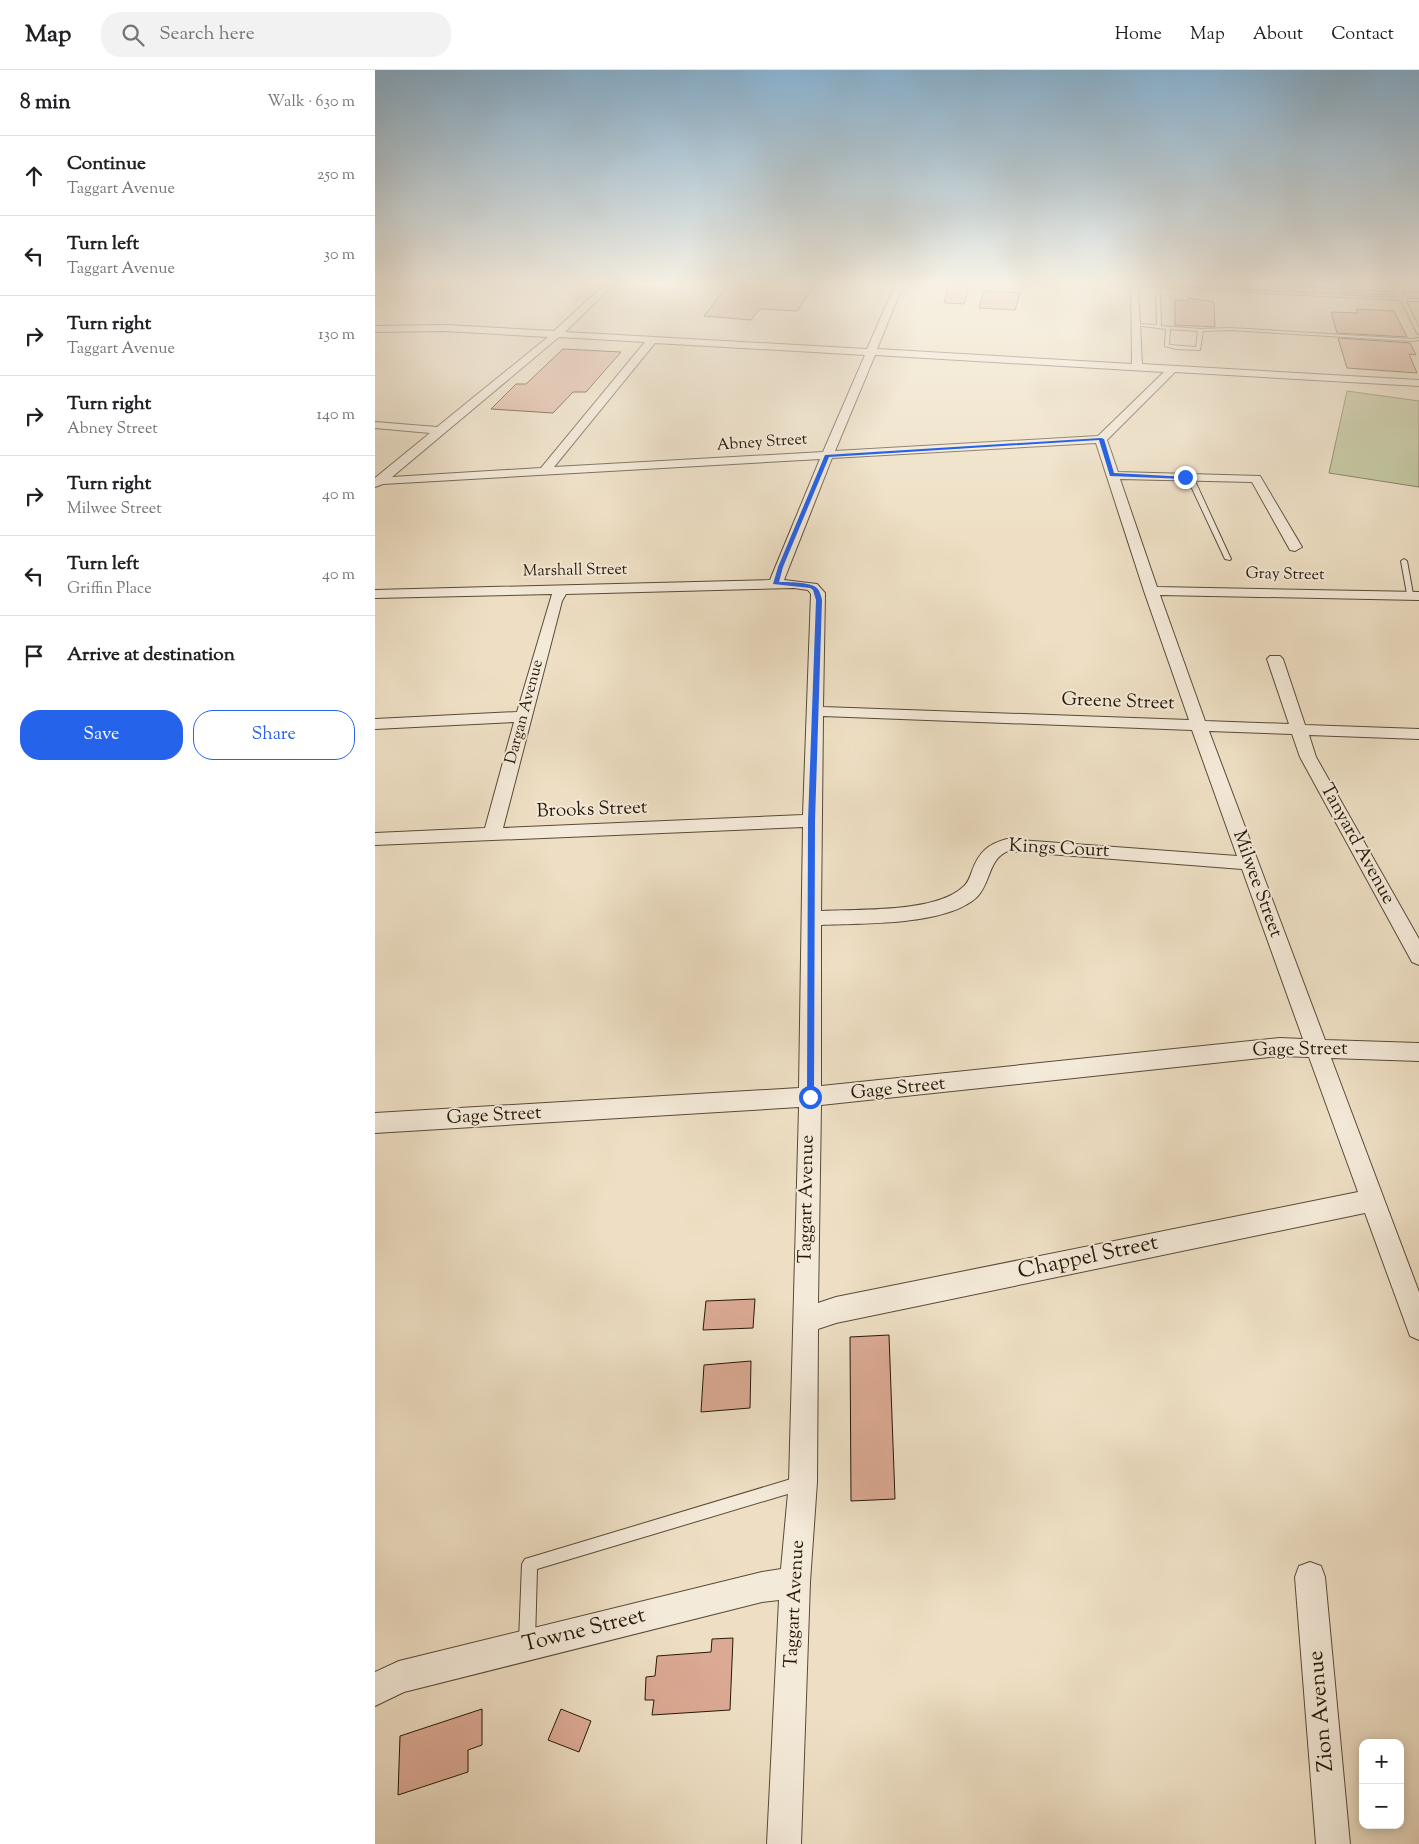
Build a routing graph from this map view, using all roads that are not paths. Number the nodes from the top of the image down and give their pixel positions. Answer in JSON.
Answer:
{"nodes":[{"id":1,"x":516,"y":368,"type":"edge"},
{"id":2,"x":629,"y":368,"type":"edge"},
{"id":3,"x":864,"y":368,"type":"edge"},
{"id":4,"x":1151,"y":368,"type":"edge"},
{"id":5,"x":1173,"y":369,"type":"junction"},
{"id":6,"x":1419,"y":383,"type":"edge"},
{"id":7,"x":375,"y":425,"type":"edge"},
{"id":8,"x":440,"y":431,"type":"junction"},
{"id":9,"x":1101,"y":439,"type":"junction"},
{"id":10,"x":827,"y":455,"type":"junction"},
{"id":11,"x":544,"y":472,"type":"junction"},
{"id":12,"x":1112,"y":474,"type":"junction"},
{"id":13,"x":1185,"y":477,"type":"junction"},
{"id":14,"x":377,"y":483,"type":"edge"},
{"id":15,"x":1295,"y":547,"type":"dead end"},
{"id":16,"x":1228,"y":559,"type":"dead end"},
{"id":17,"x":1404,"y":561,"type":"dead end"},
{"id":18,"x":776,"y":584,"type":"junction"},
{"id":19,"x":561,"y":589,"type":"junction"},
{"id":20,"x":1151,"y":591,"type":"junction"},
{"id":21,"x":375,"y":594,"type":"edge"},
{"id":22,"x":1414,"y":595,"type":"edge"},
{"id":23,"x":1275,"y":659,"type":"dead end"},
{"id":24,"x":815,"y":711,"type":"junction"},
{"id":25,"x":524,"y":718,"type":"junction"},
{"id":26,"x":375,"y":724,"type":"edge"},
{"id":27,"x":1199,"y":726,"type":"junction"},
{"id":28,"x":1300,"y":729,"type":"junction"},
{"id":29,"x":1419,"y":734,"type":"edge"},
{"id":30,"x":811,"y":821,"type":"junction"},
{"id":31,"x":492,"y":835,"type":"junction"},
{"id":32,"x":375,"y":839,"type":"edge"},
{"id":33,"x":1249,"y":862,"type":"junction"},
{"id":34,"x":810,"y":919,"type":"junction"},
{"id":35,"x":1419,"y":957,"type":"edge"},
{"id":36,"x":1317,"y":1048,"type":"junction"},
{"id":37,"x":1419,"y":1052,"type":"edge"},
{"id":38,"x":810,"y":1097,"type":"junction"},
{"id":39,"x":375,"y":1123,"type":"edge"},
{"id":40,"x":1373,"y":1200,"type":"junction"},
{"id":41,"x":805,"y":1320,"type":"junction"},
{"id":42,"x":1419,"y":1327,"type":"edge"},
{"id":43,"x":803,"y":1482,"type":"junction"},
{"id":44,"x":1310,"y":1577,"type":"dead end"},
{"id":45,"x":795,"y":1582,"type":"junction"},
{"id":46,"x":527,"y":1645,"type":"junction"},
{"id":47,"x":375,"y":1690,"type":"edge"},
{"id":48,"x":785,"y":1844,"type":"edge"},
{"id":49,"x":1333,"y":1844,"type":"edge"}],
"edges":[{"from":1,"to":8,"type":"street"},
{"from":2,"to":11,"type":"street"},
{"from":3,"to":10,"type":"street"},
{"from":4,"to":5,"type":"street"},
{"from":5,"to":6,"type":"street"},
{"from":5,"to":9,"type":"street"},
{"from":7,"to":8,"type":"street"},
{"from":8,"to":14,"type":"street"},
{"from":9,"to":10,"type":"street","name":"Abney Street"},
{"from":9,"to":12,"type":"street","name":"Milwee Street"},
{"from":10,"to":11,"type":"street","name":"Abney Street"},
{"from":10,"to":18,"type":"street"},
{"from":11,"to":14,"type":"street","name":"Abney Street"},
{"from":12,"to":13,"type":"street"},
{"from":12,"to":20,"type":"street","name":"Milwee Street"},
{"from":13,"to":15,"type":"street"},
{"from":13,"to":16,"type":"lane"},
{"from":17,"to":22,"type":"lane"},
{"from":18,"to":19,"type":"street","name":"Marshall Street"},
{"from":18,"to":24,"type":"street","name":"Taggart Avenue"},
{"from":19,"to":21,"type":"street","name":"Marshall Street"},
{"from":19,"to":25,"type":"street","name":"Dargan Avenue"},
{"from":20,"to":22,"type":"street","name":"Gray Street"},
{"from":20,"to":27,"type":"street","name":"Milwee Street"},
{"from":23,"to":28,"type":"street","name":"Tanyard Avenue"},
{"from":24,"to":27,"type":"street","name":"Greene Street"},
{"from":24,"to":30,"type":"street","name":"Taggart Avenue"},
{"from":25,"to":26,"type":"street"},
{"from":25,"to":31,"type":"street","name":"Dargan Avenue"},
{"from":27,"to":28,"type":"street","name":"Greene Street"},
{"from":27,"to":33,"type":"street","name":"Milwee Street"},
{"from":28,"to":29,"type":"street","name":"Greene Street"},
{"from":28,"to":35,"type":"street","name":"Tanyard Avenue"},
{"from":30,"to":31,"type":"street","name":"Brooks Street"},
{"from":30,"to":34,"type":"street","name":"Taggart Avenue"},
{"from":31,"to":32,"type":"street","name":"Brooks Street"},
{"from":33,"to":34,"type":"street","name":"Kings Court"},
{"from":33,"to":36,"type":"street","name":"Milwee Street"},
{"from":34,"to":38,"type":"street","name":"Taggart Avenue"},
{"from":36,"to":37,"type":"street","name":"Gage Street"},
{"from":36,"to":38,"type":"street","name":"Gage Street"},
{"from":36,"to":40,"type":"street","name":"Milwee Street"},
{"from":38,"to":39,"type":"street","name":"Gage Street"},
{"from":38,"to":41,"type":"street","name":"Taggart Avenue"},
{"from":40,"to":41,"type":"street","name":"Chappel Street"},
{"from":40,"to":42,"type":"street","name":"Milwee Street"},
{"from":41,"to":43,"type":"street","name":"Taggart Avenue"},
{"from":43,"to":45,"type":"street","name":"Taggart Avenue"},
{"from":43,"to":46,"type":"lane"},
{"from":44,"to":49,"type":"street","name":"Zion Avenue"},
{"from":45,"to":46,"type":"street","name":"Towne Street"},
{"from":45,"to":48,"type":"street","name":"Taggart Avenue"},
{"from":46,"to":47,"type":"street","name":"Towne Street"}]}
